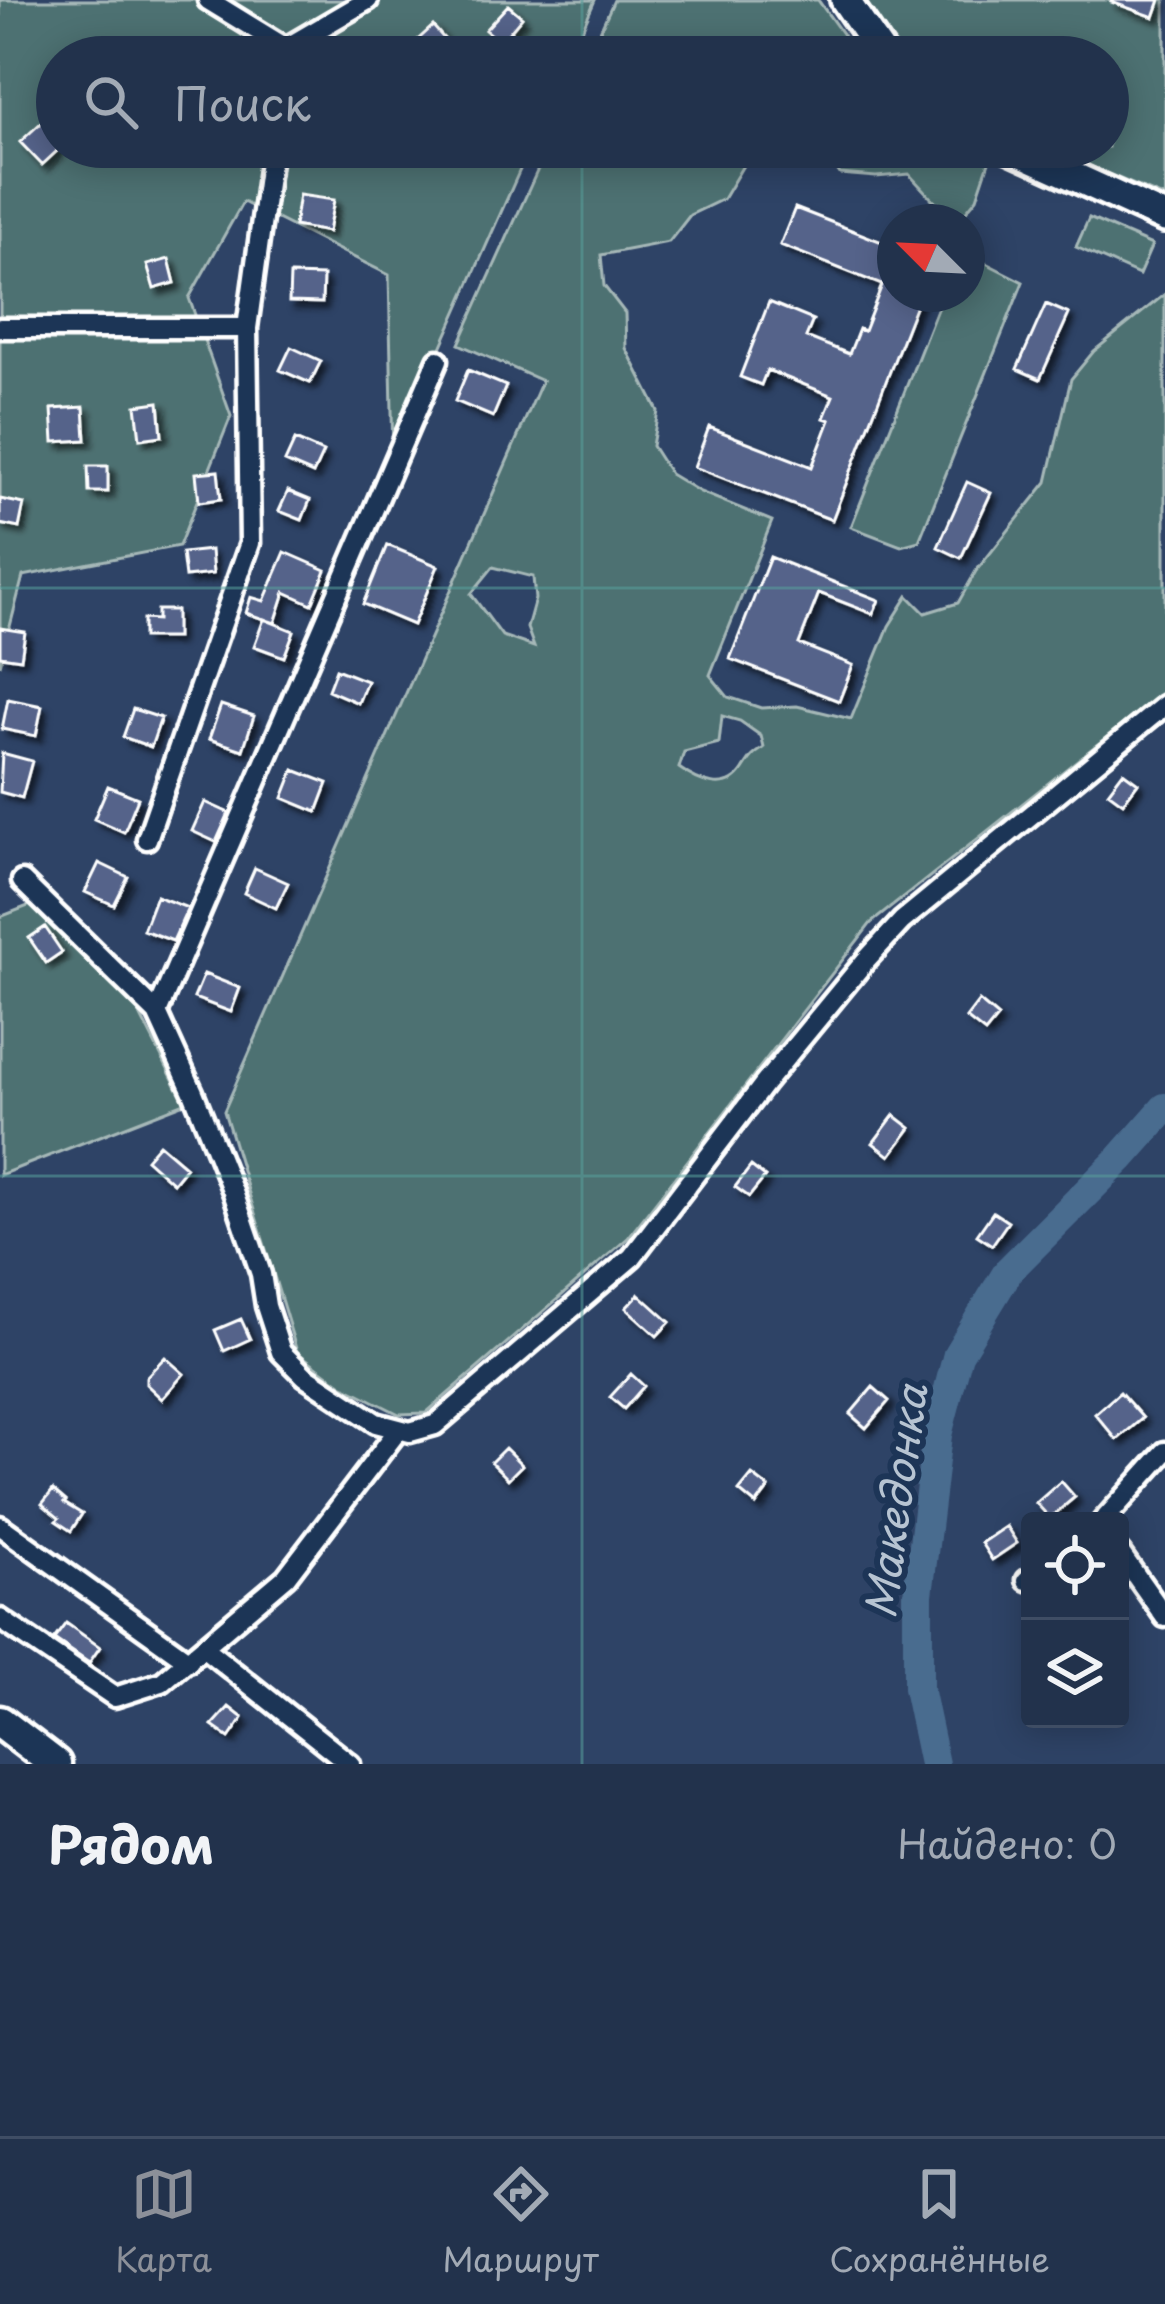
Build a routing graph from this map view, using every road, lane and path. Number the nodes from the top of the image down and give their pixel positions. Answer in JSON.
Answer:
{"nodes":[{"id":1,"x":208,"y":0,"type":"edge"},
{"id":2,"x":368,"y":0,"type":"edge"},
{"id":3,"x":845,"y":0,"type":"edge"},
{"id":4,"x":261,"y":36,"type":"edge"},
{"id":5,"x":311,"y":36,"type":"edge"},
{"id":6,"x":870,"y":36,"type":"edge"},
{"id":7,"x":269,"y":168,"type":"edge"},
{"id":8,"x":1055,"y":168,"type":"edge"},
{"id":9,"x":1165,"y":218,"type":"edge"},
{"id":10,"x":0,"y":328,"type":"edge"},
{"id":11,"x":247,"y":328,"type":"junction"},
{"id":12,"x":438,"y":360,"type":"dead end"},
{"id":13,"x":1165,"y":705,"type":"edge"},
{"id":14,"x":147,"y":839,"type":"dead end"},
{"id":15,"x":22,"y":881,"type":"dead end"},
{"id":16,"x":157,"y":1013,"type":"junction"},
{"id":17,"x":399,"y":1429,"type":"junction"},
{"id":18,"x":1165,"y":1453,"type":"edge"},
{"id":19,"x":1111,"y":1512,"type":"edge"},
{"id":20,"x":0,"y":1526,"type":"edge"},
{"id":21,"x":1129,"y":1563,"type":"edge"},
{"id":22,"x":1159,"y":1596,"type":"edge"},
{"id":23,"x":1165,"y":1617,"type":"edge"},
{"id":24,"x":0,"y":1618,"type":"edge"},
{"id":25,"x":196,"y":1654,"type":"junction"},
{"id":26,"x":0,"y":1722,"type":"edge"},
{"id":27,"x":55,"y":1764,"type":"edge"},
{"id":28,"x":350,"y":1764,"type":"edge"}],
"edges":[{"from":1,"to":4,"type":"street"},
{"from":2,"to":5,"type":"street"},
{"from":3,"to":6,"type":"main road"},
{"from":7,"to":11,"type":"street"},
{"from":8,"to":9,"type":"main road"},
{"from":10,"to":11,"type":"street"},
{"from":11,"to":14,"type":"street"},
{"from":12,"to":16,"type":"street"},
{"from":13,"to":17,"type":"street"},
{"from":15,"to":16,"type":"street"},
{"from":16,"to":17,"type":"street"},
{"from":17,"to":25,"type":"street"},
{"from":18,"to":19,"type":"street"},
{"from":20,"to":25,"type":"street"},
{"from":21,"to":22,"type":"street"},
{"from":22,"to":23,"type":"street"},
{"from":24,"to":25,"type":"street"},
{"from":25,"to":28,"type":"street"},
{"from":26,"to":27,"type":"main road"}]}
